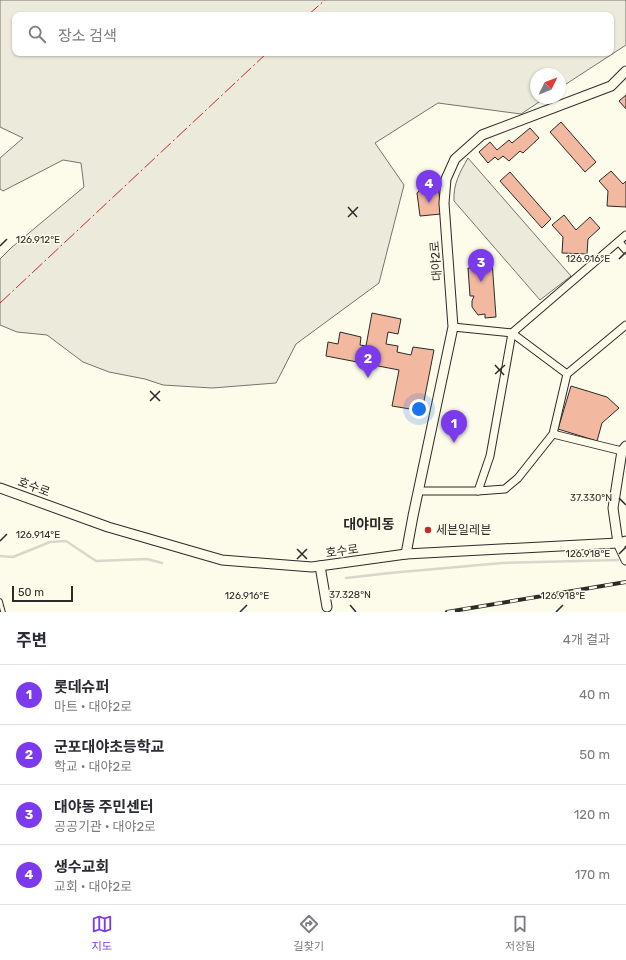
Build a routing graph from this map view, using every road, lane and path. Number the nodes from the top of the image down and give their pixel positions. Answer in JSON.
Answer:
{"nodes":[{"id":1,"x":626,"y":71,"type":"edge"},
{"id":2,"x":626,"y":235,"type":"edge"},
{"id":3,"x":619,"y":242,"type":"junction"},
{"id":4,"x":626,"y":250,"type":"edge"},
{"id":5,"x":626,"y":325,"type":"edge"},
{"id":6,"x":453,"y":327,"type":"junction"},
{"id":7,"x":512,"y":333,"type":"junction"},
{"id":8,"x":567,"y":374,"type":"junction"},
{"id":9,"x":553,"y":434,"type":"junction"},
{"id":10,"x":624,"y":449,"type":"edge"},
{"id":11,"x":0,"y":488,"type":"edge"},
{"id":12,"x":418,"y":491,"type":"junction"},
{"id":13,"x":478,"y":492,"type":"junction"},
{"id":14,"x":622,"y":542,"type":"edge"},
{"id":15,"x":406,"y":554,"type":"junction"},
{"id":16,"x":626,"y":560,"type":"edge"},
{"id":17,"x":320,"y":566,"type":"junction"},
{"id":18,"x":0,"y":601,"type":"edge"},
{"id":19,"x":327,"y":607,"type":"dead end"},
{"id":20,"x":3,"y":612,"type":"edge"}],
"edges":[{"from":1,"to":6,"type":"street","name":"대야2로"},
{"from":2,"to":3,"type":"street"},
{"from":3,"to":4,"type":"street"},
{"from":3,"to":7,"type":"street"},
{"from":5,"to":8,"type":"street"},
{"from":6,"to":7,"type":"street"},
{"from":6,"to":12,"type":"street","name":"대야2로"},
{"from":7,"to":8,"type":"street"},
{"from":7,"to":13,"type":"street"},
{"from":8,"to":9,"type":"street"},
{"from":9,"to":10,"type":"street"},
{"from":9,"to":13,"type":"street"},
{"from":10,"to":14,"type":"street"},
{"from":11,"to":17,"type":"street","name":"호수로"},
{"from":12,"to":13,"type":"street"},
{"from":12,"to":15,"type":"street","name":"대야2로"},
{"from":14,"to":15,"type":"street","name":"호수로"},
{"from":14,"to":16,"type":"street"},
{"from":15,"to":17,"type":"street","name":"호수로"},
{"from":17,"to":19,"type":"street"},
{"from":18,"to":20,"type":"lane"}]}
